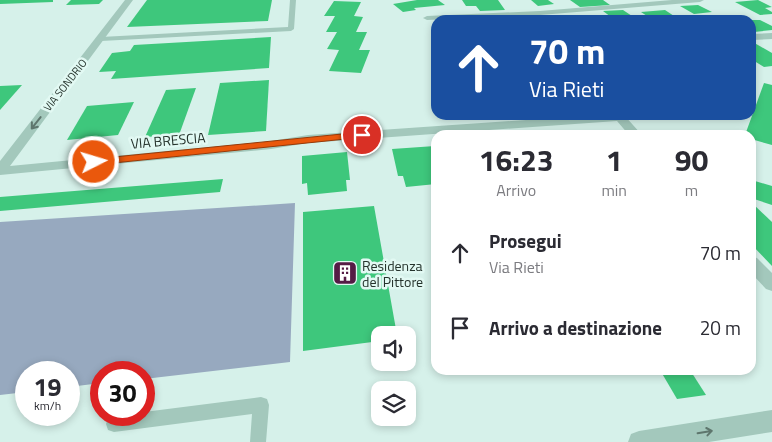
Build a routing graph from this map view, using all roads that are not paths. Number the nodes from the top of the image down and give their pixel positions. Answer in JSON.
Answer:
{"nodes":[{"id":1,"x":129,"y":0,"type":"edge"},
{"id":2,"x":293,"y":0,"type":"edge"},
{"id":3,"x":700,"y":0,"type":"edge"},
{"id":4,"x":516,"y":4,"type":"dead end"},
{"id":5,"x":525,"y":15,"type":"edge"},
{"id":6,"x":547,"y":15,"type":"edge"},
{"id":7,"x":427,"y":18,"type":"dead end"},
{"id":8,"x":431,"y":18,"type":"edge"},
{"id":9,"x":772,"y":36,"type":"edge"},
{"id":10,"x":756,"y":37,"type":"edge"},
{"id":11,"x":101,"y":39,"type":"junction"},
{"id":12,"x":562,"y":120,"type":"edge"},
{"id":13,"x":623,"y":120,"type":"edge"},
{"id":14,"x":632,"y":130,"type":"edge"},
{"id":15,"x":0,"y":170,"type":"edge"},
{"id":16,"x":756,"y":267,"type":"edge"},
{"id":17,"x":772,"y":284,"type":"edge"},
{"id":18,"x":155,"y":419,"type":"edge"},
{"id":19,"x":772,"y":421,"type":"edge"},
{"id":20,"x":258,"y":442,"type":"edge"},
{"id":21,"x":639,"y":442,"type":"edge"}],
"edges":[{"from":1,"to":11,"type":"street","name":"VIA SONDRIO"},
{"from":2,"to":11,"type":"lane"},
{"from":3,"to":6,"type":"street"},
{"from":4,"to":5,"type":"street"},
{"from":7,"to":8,"type":"street"},
{"from":9,"to":10,"type":"street"},
{"from":11,"to":15,"type":"street","name":"VIA SONDRIO","one_way":true},
{"from":12,"to":15,"type":"street","name":"VIA BRESCIA"},
{"from":13,"to":14,"type":"street"},
{"from":16,"to":17,"type":"street"},
{"from":18,"to":20,"type":"lane"},
{"from":21,"to":19,"type":"street","one_way":true}]}
